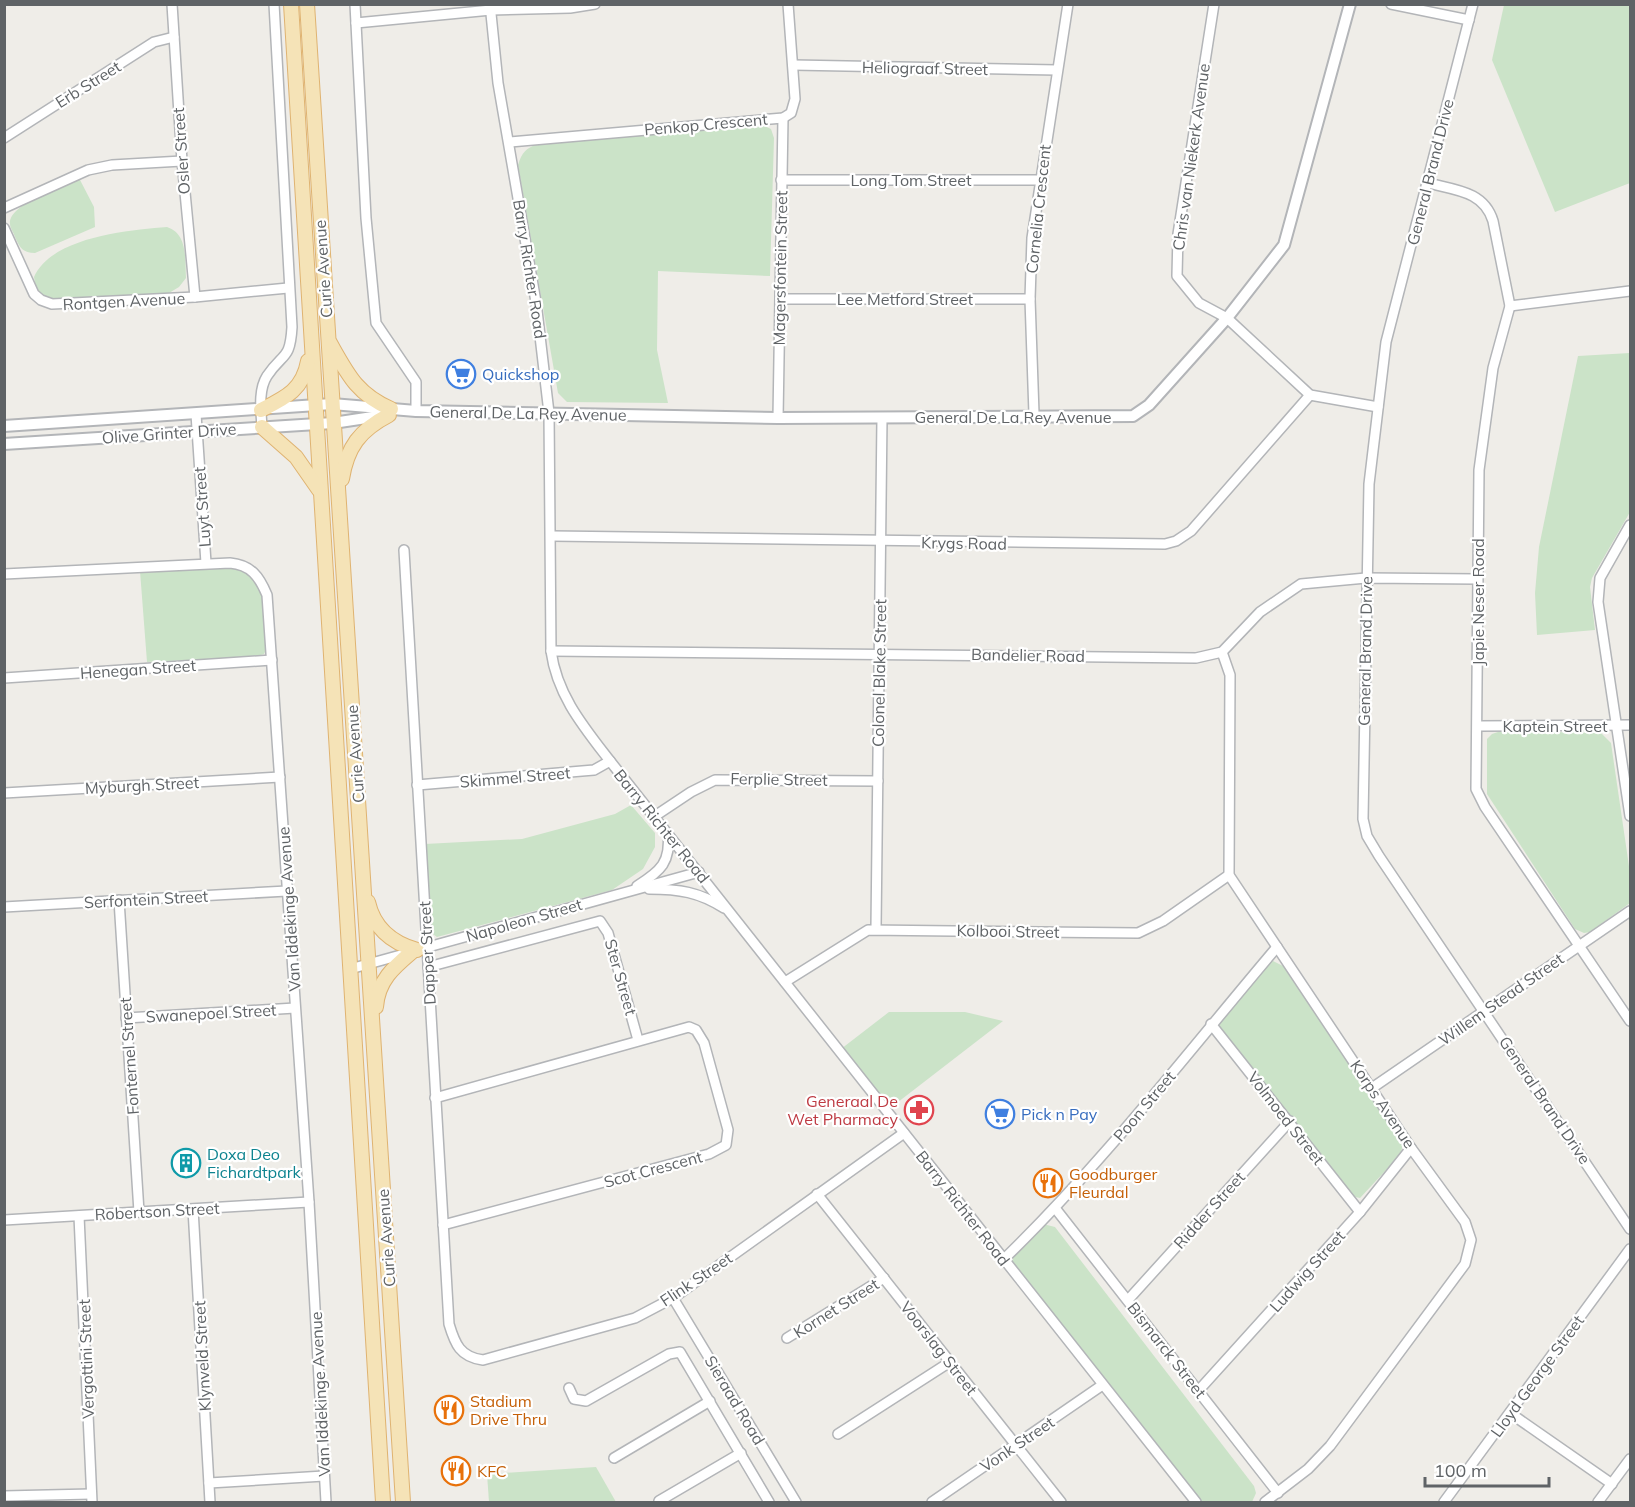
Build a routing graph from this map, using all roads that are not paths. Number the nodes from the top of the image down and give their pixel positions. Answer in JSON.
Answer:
{"nodes":[{"id":1,"x":172,"y":4,"type":"edge"},
{"id":2,"x":274,"y":4,"type":"edge"},
{"id":3,"x":291,"y":4,"type":"edge"},
{"id":4,"x":307,"y":4,"type":"edge"},
{"id":5,"x":355,"y":4,"type":"edge"},
{"id":6,"x":595,"y":4,"type":"edge"},
{"id":7,"x":788,"y":4,"type":"edge"},
{"id":8,"x":1068,"y":4,"type":"edge"},
{"id":9,"x":1214,"y":4,"type":"edge"},
{"id":10,"x":1350,"y":4,"type":"edge"},
{"id":11,"x":1391,"y":4,"type":"edge"},
{"id":12,"x":1473,"y":4,"type":"edge"},
{"id":13,"x":490,"y":7,"type":"edge"},
{"id":14,"x":1469,"y":20,"type":"junction"},
{"id":15,"x":356,"y":23,"type":"junction"},
{"id":16,"x":174,"y":36,"type":"junction"},
{"id":17,"x":793,"y":65,"type":"junction"},
{"id":18,"x":1057,"y":70,"type":"junction"},
{"id":19,"x":783,"y":118,"type":"junction"},
{"id":20,"x":4,"y":138,"type":"edge"},
{"id":21,"x":510,"y":142,"type":"junction"},
{"id":22,"x":182,"y":161,"type":"junction"},
{"id":23,"x":781,"y":180,"type":"junction"},
{"id":24,"x":1040,"y":180,"type":"junction"},
{"id":25,"x":1428,"y":183,"type":"junction"},
{"id":26,"x":4,"y":208,"type":"edge"},
{"id":27,"x":4,"y":228,"type":"edge"},
{"id":28,"x":288,"y":288,"type":"junction"},
{"id":29,"x":1630,"y":291,"type":"edge"},
{"id":30,"x":195,"y":297,"type":"junction"},
{"id":31,"x":780,"y":299,"type":"junction"},
{"id":32,"x":1030,"y":299,"type":"junction"},
{"id":33,"x":1510,"y":306,"type":"junction"},
{"id":34,"x":1227,"y":318,"type":"junction"},
{"id":35,"x":327,"y":339,"type":"junction"},
{"id":36,"x":311,"y":342,"type":"junction"},
{"id":37,"x":1310,"y":395,"type":"junction"},
{"id":38,"x":332,"y":404,"type":"junction"},
{"id":39,"x":315,"y":406,"type":"junction"},
{"id":40,"x":1378,"y":407,"type":"junction"},
{"id":41,"x":261,"y":410,"type":"junction"},
{"id":42,"x":416,"y":411,"type":"junction"},
{"id":43,"x":390,"y":412,"type":"junction"},
{"id":44,"x":549,"y":413,"type":"junction"},
{"id":45,"x":196,"y":414,"type":"junction"},
{"id":46,"x":1034,"y":414,"type":"junction"},
{"id":47,"x":778,"y":418,"type":"junction"},
{"id":48,"x":882,"y":418,"type":"junction"},
{"id":49,"x":333,"y":423,"type":"junction"},
{"id":50,"x":317,"y":424,"type":"junction"},
{"id":51,"x":4,"y":426,"type":"edge"},
{"id":52,"x":262,"y":427,"type":"junction"},
{"id":53,"x":197,"y":432,"type":"junction"},
{"id":54,"x":4,"y":444,"type":"edge"},
{"id":55,"x":321,"y":495,"type":"junction"},
{"id":56,"x":338,"y":502,"type":"junction"},
{"id":57,"x":1630,"y":525,"type":"edge"},
{"id":58,"x":552,"y":536,"type":"junction"},
{"id":59,"x":881,"y":542,"type":"junction"},
{"id":60,"x":404,"y":550,"type":"dead end"},
{"id":61,"x":206,"y":563,"type":"junction"},
{"id":62,"x":4,"y":574,"type":"edge"},
{"id":63,"x":1366,"y":578,"type":"junction"},
{"id":64,"x":1478,"y":579,"type":"junction"},
{"id":65,"x":551,"y":651,"type":"junction"},
{"id":66,"x":879,"y":652,"type":"junction"},
{"id":67,"x":1222,"y":652,"type":"junction"},
{"id":68,"x":272,"y":660,"type":"junction"},
{"id":69,"x":4,"y":678,"type":"edge"},
{"id":70,"x":1630,"y":725,"type":"edge"},
{"id":71,"x":1479,"y":726,"type":"junction"},
{"id":72,"x":1617,"y":726,"type":"junction"},
{"id":73,"x":610,"y":761,"type":"junction"},
{"id":74,"x":280,"y":777,"type":"junction"},
{"id":75,"x":878,"y":781,"type":"junction"},
{"id":76,"x":417,"y":785,"type":"junction"},
{"id":77,"x":4,"y":793,"type":"edge"},
{"id":78,"x":656,"y":816,"type":"junction"},
{"id":79,"x":1630,"y":816,"type":"edge"},
{"id":80,"x":668,"y":833,"type":"junction"},
{"id":81,"x":362,"y":868,"type":"junction"},
{"id":82,"x":699,"y":872,"type":"junction"},
{"id":83,"x":1229,"y":875,"type":"junction"},
{"id":84,"x":636,"y":889,"type":"junction"},
{"id":85,"x":287,"y":891,"type":"junction"},
{"id":86,"x":618,"y":894,"type":"junction"},
{"id":87,"x":119,"y":900,"type":"junction"},
{"id":88,"x":4,"y":907,"type":"edge"},
{"id":89,"x":729,"y":910,"type":"junction"},
{"id":90,"x":1630,"y":911,"type":"edge"},
{"id":91,"x":596,"y":921,"type":"joint"},
{"id":92,"x":876,"y":928,"type":"junction"},
{"id":93,"x":1579,"y":945,"type":"junction"},
{"id":94,"x":1277,"y":947,"type":"junction"},
{"id":95,"x":419,"y":950,"type":"junction"},
{"id":96,"x":368,"y":964,"type":"junction"},
{"id":97,"x":428,"y":967,"type":"junction"},
{"id":98,"x":350,"y":969,"type":"junction"},
{"id":99,"x":785,"y":982,"type":"junction"},
{"id":100,"x":295,"y":1008,"type":"junction"},
{"id":101,"x":1486,"y":1011,"type":"junction"},
{"id":102,"x":126,"y":1018,"type":"junction"},
{"id":103,"x":1630,"y":1021,"type":"edge"},
{"id":104,"x":1211,"y":1024,"type":"junction"},
{"id":105,"x":638,"y":1040,"type":"junction"},
{"id":106,"x":374,"y":1053,"type":"junction"},
{"id":107,"x":1372,"y":1088,"type":"junction"},
{"id":108,"x":435,"y":1098,"type":"junction"},
{"id":109,"x":1290,"y":1120,"type":"junction"},
{"id":110,"x":904,"y":1134,"type":"junction"},
{"id":111,"x":1411,"y":1148,"type":"junction"},
{"id":112,"x":817,"y":1194,"type":"junction"},
{"id":113,"x":309,"y":1202,"type":"junction"},
{"id":114,"x":1055,"y":1208,"type":"junction"},
{"id":115,"x":193,"y":1209,"type":"junction"},
{"id":116,"x":139,"y":1212,"type":"junction"},
{"id":117,"x":1360,"y":1212,"type":"junction"},
{"id":118,"x":79,"y":1216,"type":"junction"},
{"id":119,"x":4,"y":1220,"type":"edge"},
{"id":120,"x":443,"y":1225,"type":"junction"},
{"id":121,"x":1630,"y":1229,"type":"edge"},
{"id":122,"x":1630,"y":1249,"type":"edge"},
{"id":123,"x":1004,"y":1259,"type":"junction"},
{"id":124,"x":884,"y":1278,"type":"junction"},
{"id":125,"x":673,"y":1298,"type":"junction"},
{"id":126,"x":1128,"y":1300,"type":"junction"},
{"id":127,"x":787,"y":1338,"type":"dead end"},
{"id":128,"x":461,"y":1352,"type":"joint"},
{"id":129,"x":950,"y":1362,"type":"junction"},
{"id":130,"x":1101,"y":1386,"type":"junction"},
{"id":131,"x":568,"y":1388,"type":"dead end"},
{"id":132,"x":1199,"y":1390,"type":"junction"},
{"id":133,"x":710,"y":1401,"type":"junction"},
{"id":134,"x":1510,"y":1413,"type":"junction"},
{"id":135,"x":838,"y":1434,"type":"dead end"},
{"id":136,"x":1016,"y":1445,"type":"junction"},
{"id":137,"x":741,"y":1453,"type":"junction"},
{"id":138,"x":614,"y":1458,"type":"dead end"},
{"id":139,"x":1630,"y":1459,"type":"edge"},
{"id":140,"x":324,"y":1476,"type":"junction"},
{"id":141,"x":209,"y":1483,"type":"junction"},
{"id":142,"x":1612,"y":1484,"type":"junction"},
{"id":143,"x":1278,"y":1493,"type":"junction"},
{"id":144,"x":4,"y":1496,"type":"edge"},
{"id":145,"x":92,"y":1498,"type":"edge"},
{"id":146,"x":659,"y":1501,"type":"dead end"},
{"id":147,"x":210,"y":1503,"type":"edge"},
{"id":148,"x":326,"y":1503,"type":"edge"},
{"id":149,"x":383,"y":1503,"type":"edge"},
{"id":150,"x":403,"y":1503,"type":"edge"},
{"id":151,"x":770,"y":1503,"type":"edge"},
{"id":152,"x":796,"y":1503,"type":"edge"},
{"id":153,"x":932,"y":1503,"type":"edge"},
{"id":154,"x":1061,"y":1503,"type":"edge"},
{"id":155,"x":1196,"y":1503,"type":"edge"},
{"id":156,"x":1265,"y":1503,"type":"edge"},
{"id":157,"x":1444,"y":1503,"type":"edge"},
{"id":158,"x":1598,"y":1503,"type":"edge"}],
"edges":[{"from":1,"to":16,"type":"street","name":"Osler Street"},
{"from":2,"to":28,"type":"street"},
{"from":3,"to":36,"type":"main road","name":"Curie Avenue"},
{"from":4,"to":35,"type":"main road","name":"Curie Avenue"},
{"from":5,"to":15,"type":"street"},
{"from":6,"to":13,"type":"street"},
{"from":7,"to":17,"type":"street","name":"Penkop Crescent"},
{"from":8,"to":18,"type":"street","name":"Cornelia Crescent"},
{"from":9,"to":34,"type":"street","name":"Chris van Niekerk Avenue"},
{"from":10,"to":34,"type":"street","name":"General De La Rey Avenue"},
{"from":11,"to":14,"type":"street"},
{"from":12,"to":14,"type":"street","name":"General Brand Drive"},
{"from":13,"to":15,"type":"street"},
{"from":13,"to":21,"type":"street","name":"Barry Richter Road"},
{"from":14,"to":25,"type":"street","name":"General Brand Drive"},
{"from":15,"to":42,"type":"street"},
{"from":16,"to":20,"type":"street","name":"Erb Street"},
{"from":16,"to":22,"type":"street","name":"Osler Street"},
{"from":17,"to":18,"type":"street","name":"Heliograaf Street"},
{"from":17,"to":19,"type":"street","name":"Penkop Crescent"},
{"from":18,"to":24,"type":"street","name":"Cornelia Crescent"},
{"from":19,"to":21,"type":"street","name":"Penkop Crescent"},
{"from":19,"to":23,"type":"street","name":"Magersfontein Street"},
{"from":21,"to":44,"type":"street","name":"Barry Richter Road"},
{"from":22,"to":26,"type":"street"},
{"from":22,"to":30,"type":"street","name":"Osler Street"},
{"from":23,"to":24,"type":"street","name":"Long Tom Street"},
{"from":23,"to":31,"type":"street","name":"Magersfontein Street"},
{"from":24,"to":32,"type":"street","name":"Cornelia Crescent"},
{"from":25,"to":33,"type":"street","name":"Japie Neser Road"},
{"from":25,"to":40,"type":"street","name":"General Brand Drive"},
{"from":27,"to":30,"type":"street","name":"Rontgen Avenue"},
{"from":28,"to":30,"type":"street","name":"Rontgen Avenue"},
{"from":28,"to":41,"type":"street"},
{"from":29,"to":33,"type":"street"},
{"from":31,"to":32,"type":"street","name":"Lee Metford Street"},
{"from":31,"to":47,"type":"street","name":"Magersfontein Street"},
{"from":32,"to":46,"type":"street","name":"Cornelia Crescent"},
{"from":33,"to":64,"type":"street","name":"Japie Neser Road"},
{"from":34,"to":37,"type":"street","name":"Chris van Niekerk Avenue"},
{"from":34,"to":46,"type":"street","name":"General De La Rey Avenue"},
{"from":35,"to":38,"type":"main road","name":"Curie Avenue"},
{"from":35,"to":43,"type":"main road"},
{"from":36,"to":39,"type":"main road","name":"Curie Avenue"},
{"from":36,"to":41,"type":"main road"},
{"from":37,"to":40,"type":"street"},
{"from":37,"to":59,"type":"street","name":"Krygs Road"},
{"from":38,"to":39,"type":"street","name":"Olive Grinter Drive"},
{"from":38,"to":43,"type":"street","name":"General De La Rey Avenue"},
{"from":38,"to":49,"type":"main road","name":"Curie Avenue"},
{"from":39,"to":41,"type":"street","name":"Olive Grinter Drive"},
{"from":39,"to":50,"type":"main road","name":"Curie Avenue"},
{"from":40,"to":63,"type":"street","name":"General Brand Drive"},
{"from":41,"to":45,"type":"street","name":"Olive Grinter Drive"},
{"from":41,"to":52,"type":"street"},
{"from":42,"to":43,"type":"street","name":"General De La Rey Avenue"},
{"from":42,"to":44,"type":"street","name":"General De La Rey Avenue"},
{"from":43,"to":49,"type":"street","name":"General De La Rey Avenue"},
{"from":43,"to":56,"type":"main road"},
{"from":44,"to":47,"type":"street","name":"General De La Rey Avenue"},
{"from":44,"to":58,"type":"street","name":"Barry Richter Road"},
{"from":45,"to":51,"type":"street","name":"Olive Grinter Drive"},
{"from":45,"to":53,"type":"street","name":"Luyt Street"},
{"from":46,"to":48,"type":"street","name":"General De La Rey Avenue"},
{"from":47,"to":48,"type":"street","name":"General De La Rey Avenue"},
{"from":48,"to":59,"type":"street","name":"Colonel Blake Street"},
{"from":49,"to":50,"type":"street","name":"Olive Grinter Drive"},
{"from":49,"to":56,"type":"main road","name":"Curie Avenue"},
{"from":50,"to":52,"type":"street","name":"Olive Grinter Drive"},
{"from":50,"to":55,"type":"main road","name":"Curie Avenue"},
{"from":52,"to":53,"type":"street","name":"Olive Grinter Drive"},
{"from":52,"to":55,"type":"main road"},
{"from":53,"to":54,"type":"street","name":"Olive Grinter Drive"},
{"from":53,"to":61,"type":"street","name":"Luyt Street"},
{"from":55,"to":98,"type":"main road","name":"Curie Avenue"},
{"from":56,"to":81,"type":"main road","name":"Curie Avenue"},
{"from":57,"to":72,"type":"street"},
{"from":58,"to":59,"type":"street","name":"Krygs Road"},
{"from":58,"to":65,"type":"street","name":"Barry Richter Road"},
{"from":59,"to":66,"type":"street","name":"Colonel Blake Street"},
{"from":60,"to":76,"type":"street","name":"Dapper Street"},
{"from":61,"to":62,"type":"street","name":"Van Iddekinge Avenue"},
{"from":61,"to":68,"type":"street","name":"Van Iddekinge Avenue"},
{"from":63,"to":64,"type":"street"},
{"from":63,"to":67,"type":"street"},
{"from":63,"to":101,"type":"street","name":"General Brand Drive"},
{"from":64,"to":71,"type":"street","name":"Japie Neser Road"},
{"from":65,"to":66,"type":"street","name":"Bandelier Road"},
{"from":65,"to":73,"type":"street","name":"Barry Richter Road"},
{"from":66,"to":67,"type":"street","name":"Bandelier Road"},
{"from":66,"to":75,"type":"street","name":"Colonel Blake Street"},
{"from":67,"to":83,"type":"street"},
{"from":68,"to":69,"type":"street","name":"Henegan Street"},
{"from":68,"to":74,"type":"street","name":"Van Iddekinge Avenue"},
{"from":70,"to":72,"type":"street","name":"Kaptein Street"},
{"from":71,"to":72,"type":"street","name":"Kaptein Street"},
{"from":71,"to":93,"type":"street","name":"Japie Neser Road"},
{"from":72,"to":79,"type":"street"},
{"from":73,"to":76,"type":"street","name":"Skimmel Street"},
{"from":73,"to":78,"type":"street","name":"Barry Richter Road"},
{"from":74,"to":77,"type":"street","name":"Myburgh Street"},
{"from":74,"to":85,"type":"street","name":"Van Iddekinge Avenue"},
{"from":75,"to":78,"type":"street","name":"Ferplie Street"},
{"from":75,"to":92,"type":"street","name":"Colonel Blake Street"},
{"from":76,"to":95,"type":"street","name":"Dapper Street"},
{"from":78,"to":80,"type":"street","name":"Barry Richter Road"},
{"from":80,"to":82,"type":"street","name":"Barry Richter Road"},
{"from":80,"to":86,"type":"street"},
{"from":81,"to":95,"type":"main road"},
{"from":81,"to":96,"type":"main road","name":"Curie Avenue"},
{"from":82,"to":84,"type":"street","name":"Napoleon Street"},
{"from":82,"to":89,"type":"street","name":"Barry Richter Road"},
{"from":83,"to":92,"type":"street","name":"Kolbooi Street"},
{"from":83,"to":94,"type":"street","name":"Korps Avenue"},
{"from":84,"to":86,"type":"street","name":"Napoleon Street"},
{"from":84,"to":89,"type":"street"},
{"from":85,"to":87,"type":"street","name":"Serfontein Street"},
{"from":85,"to":100,"type":"street","name":"Van Iddekinge Avenue"},
{"from":86,"to":95,"type":"street","name":"Napoleon Street"},
{"from":87,"to":88,"type":"street","name":"Serfontein Street"},
{"from":87,"to":102,"type":"street","name":"Fonternel Street"},
{"from":89,"to":99,"type":"street","name":"Barry Richter Road"},
{"from":90,"to":93,"type":"street","name":"Willem Stead Street"},
{"from":91,"to":97,"type":"street","name":"Napoleon Street"},
{"from":91,"to":105,"type":"street","name":"Ster Street"},
{"from":92,"to":99,"type":"street","name":"Kolbooi Street"},
{"from":93,"to":101,"type":"street","name":"Willem Stead Street"},
{"from":93,"to":103,"type":"street","name":"Japie Neser Road"},
{"from":94,"to":104,"type":"street","name":"Poon Street"},
{"from":94,"to":107,"type":"street","name":"Korps Avenue"},
{"from":95,"to":96,"type":"street","name":"Napoleon Street"},
{"from":95,"to":97,"type":"street","name":"Dapper Street"},
{"from":95,"to":106,"type":"main road"},
{"from":96,"to":98,"type":"street","name":"Napoleon Street"},
{"from":96,"to":106,"type":"main road","name":"Curie Avenue"},
{"from":97,"to":108,"type":"street","name":"Dapper Street"},
{"from":98,"to":149,"type":"main road","name":"Curie Avenue"},
{"from":99,"to":110,"type":"street","name":"Barry Richter Road"},
{"from":100,"to":102,"type":"street","name":"Swanepoel Street"},
{"from":100,"to":113,"type":"street","name":"Van Iddekinge Avenue"},
{"from":101,"to":107,"type":"street","name":"Willem Stead Street"},
{"from":101,"to":121,"type":"street","name":"General Brand Drive"},
{"from":102,"to":116,"type":"street","name":"Fonternel Street"},
{"from":104,"to":109,"type":"street","name":"Volmoed Street"},
{"from":104,"to":114,"type":"street","name":"Poon Street"},
{"from":105,"to":108,"type":"street","name":"Scot Crescent"},
{"from":105,"to":120,"type":"street","name":"Scot Crescent"},
{"from":106,"to":150,"type":"main road","name":"Curie Avenue"},
{"from":107,"to":111,"type":"street","name":"Korps Avenue"},
{"from":108,"to":120,"type":"street","name":"Dapper Street"},
{"from":109,"to":117,"type":"street","name":"Volmoed Street"},
{"from":109,"to":126,"type":"street","name":"Ridder Street"},
{"from":110,"to":112,"type":"street","name":"Flink Street"},
{"from":110,"to":123,"type":"street","name":"Barry Richter Road"},
{"from":111,"to":117,"type":"street","name":"Ludwig Street"},
{"from":111,"to":143,"type":"street","name":"Korps Avenue"},
{"from":112,"to":124,"type":"street","name":"Voorslag Street"},
{"from":112,"to":125,"type":"street","name":"Flink Street"},
{"from":113,"to":115,"type":"street","name":"Robertson Street"},
{"from":113,"to":140,"type":"street","name":"Van Iddekinge Avenue"},
{"from":114,"to":123,"type":"street","name":"Poon Street"},
{"from":114,"to":126,"type":"street","name":"Bismarck Street"},
{"from":115,"to":116,"type":"street","name":"Robertson Street"},
{"from":115,"to":141,"type":"street","name":"Klynveld Street"},
{"from":116,"to":118,"type":"street","name":"Robertson Street"},
{"from":117,"to":132,"type":"street","name":"Ludwig Street"},
{"from":118,"to":119,"type":"street","name":"Robertson Street"},
{"from":118,"to":145,"type":"street","name":"Vergottini Street"},
{"from":120,"to":128,"type":"street","name":"Dapper Street"},
{"from":122,"to":134,"type":"street","name":"Lloyd George Street"},
{"from":123,"to":130,"type":"street","name":"Barry Richter Road"},
{"from":124,"to":127,"type":"street","name":"Kornet Street"},
{"from":124,"to":129,"type":"street","name":"Voorslag Street"},
{"from":125,"to":128,"type":"street","name":"Flink Street"},
{"from":125,"to":152,"type":"street","name":"Sieraad Road"},
{"from":126,"to":132,"type":"street","name":"Bismarck Street"},
{"from":129,"to":135,"type":"street"},
{"from":129,"to":136,"type":"street","name":"Voorslag Street"},
{"from":130,"to":136,"type":"street","name":"Vonk Street"},
{"from":130,"to":155,"type":"street","name":"Barry Richter Road"},
{"from":131,"to":133,"type":"street"},
{"from":132,"to":143,"type":"street","name":"Bismarck Street"},
{"from":133,"to":137,"type":"street"},
{"from":133,"to":138,"type":"street"},
{"from":134,"to":142,"type":"street"},
{"from":134,"to":157,"type":"street","name":"Lloyd George Street"},
{"from":136,"to":153,"type":"street","name":"Vonk Street"},
{"from":136,"to":154,"type":"street","name":"Voorslag Street"},
{"from":137,"to":146,"type":"street"},
{"from":137,"to":151,"type":"street"},
{"from":139,"to":142,"type":"street"},
{"from":140,"to":141,"type":"street"},
{"from":140,"to":148,"type":"street","name":"Van Iddekinge Avenue"},
{"from":141,"to":147,"type":"street","name":"Klynveld Street"},
{"from":142,"to":158,"type":"street"},
{"from":143,"to":156,"type":"street","name":"Korps Avenue"},
{"from":144,"to":145,"type":"street"}]}
